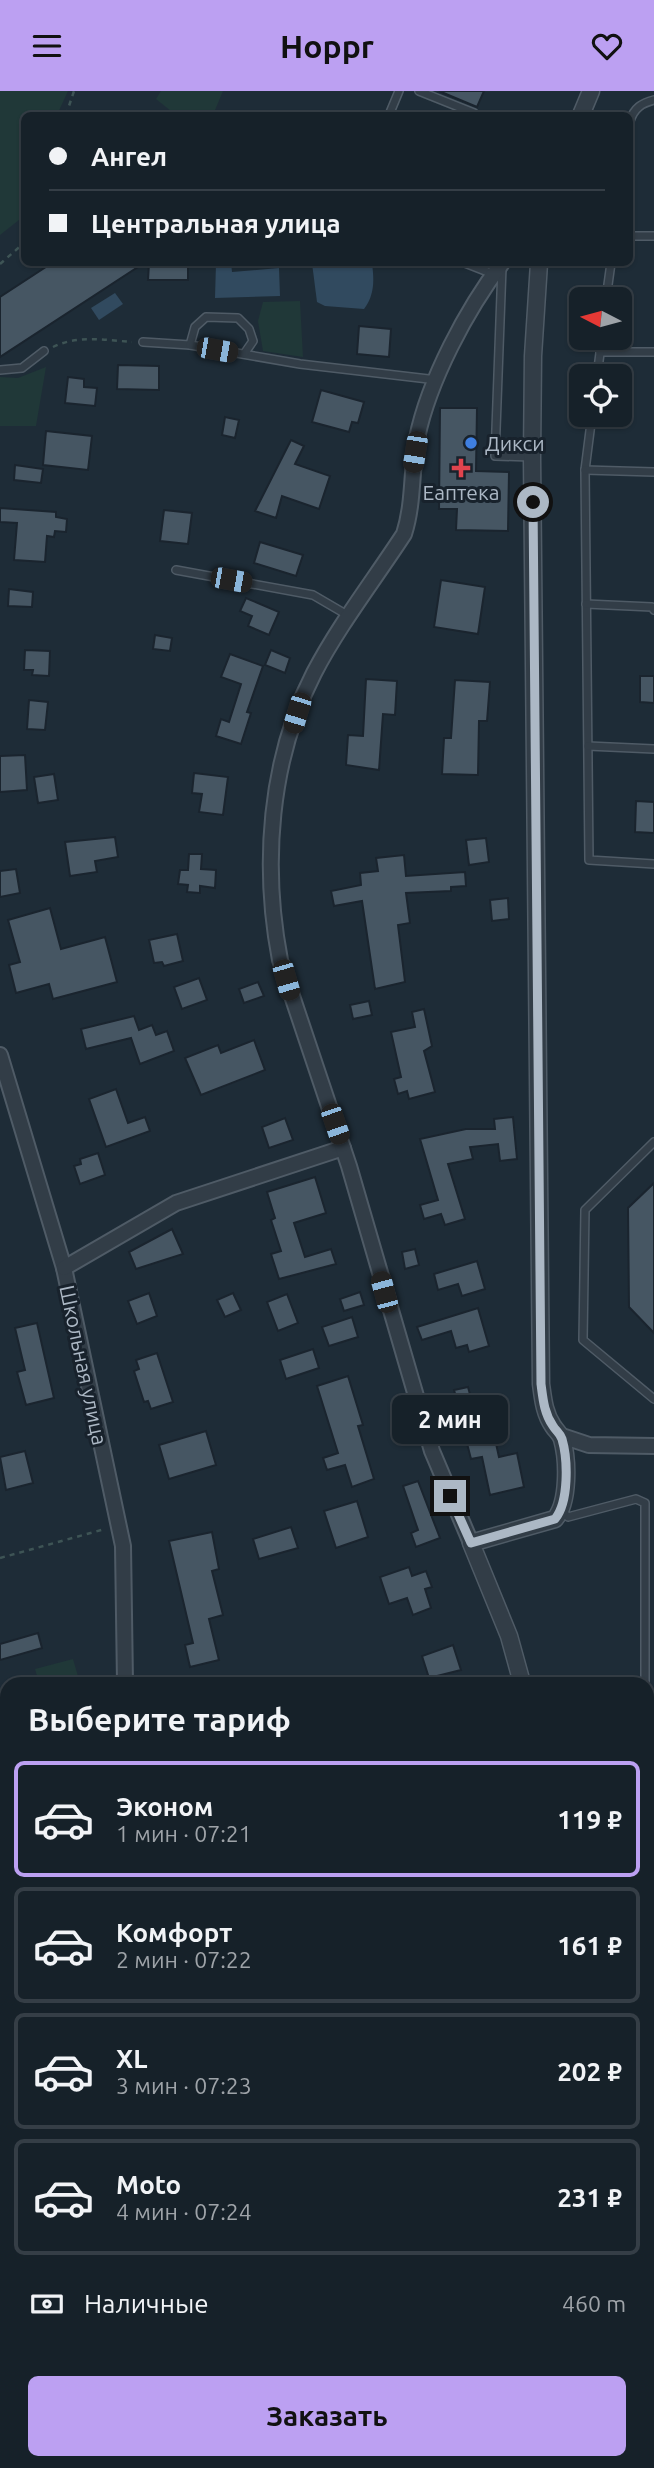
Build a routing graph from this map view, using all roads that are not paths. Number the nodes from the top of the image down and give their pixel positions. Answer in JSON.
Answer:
{"nodes":[{"id":1,"x":399,"y":91,"type":"edge"},
{"id":2,"x":419,"y":91,"type":"edge"},
{"id":3,"x":587,"y":92,"type":"edge"},
{"id":4,"x":654,"y":100,"type":"edge"},
{"id":5,"x":390,"y":112,"type":"edge"},
{"id":6,"x":469,"y":112,"type":"edge"},
{"id":7,"x":582,"y":112,"type":"edge"},
{"id":8,"x":633,"y":112,"type":"edge"},
{"id":9,"x":633,"y":236,"type":"edge"},
{"id":10,"x":654,"y":236,"type":"edge"},
{"id":11,"x":499,"y":266,"type":"edge"},
{"id":12,"x":539,"y":266,"type":"edge"},
{"id":13,"x":611,"y":266,"type":"edge"},
{"id":14,"x":608,"y":287,"type":"edge"},
{"id":15,"x":143,"y":342,"type":"road end"},
{"id":16,"x":190,"y":345,"type":"junction"},
{"id":17,"x":44,"y":351,"type":"road end"},
{"id":18,"x":600,"y":352,"type":"joint"},
{"id":19,"x":654,"y":352,"type":"edge"},
{"id":20,"x":244,"y":354,"type":"junction"},
{"id":21,"x":598,"y":364,"type":"edge"},
{"id":22,"x":0,"y":370,"type":"edge"},
{"id":23,"x":438,"y":380,"type":"junction"},
{"id":24,"x":590,"y":427,"type":"edge"},
{"id":25,"x":533,"y":457,"type":"junction"},
{"id":26,"x":585,"y":470,"type":"junction"},
{"id":27,"x":654,"y":471,"type":"edge"},
{"id":28,"x":176,"y":570,"type":"dead end"},
{"id":29,"x":586,"y":604,"type":"junction"},
{"id":30,"x":653,"y":608,"type":"edge"},
{"id":31,"x":350,"y":616,"type":"junction"},
{"id":32,"x":588,"y":746,"type":"junction"},
{"id":33,"x":654,"y":749,"type":"edge"},
{"id":34,"x":654,"y":864,"type":"edge"},
{"id":35,"x":0,"y":1055,"type":"edge"},
{"id":36,"x":654,"y":1142,"type":"edge"},
{"id":37,"x":343,"y":1149,"type":"junction"},
{"id":38,"x":64,"y":1268,"type":"junction"},
{"id":39,"x":654,"y":1399,"type":"edge"},
{"id":40,"x":562,"y":1436,"type":"junction"},
{"id":41,"x":654,"y":1446,"type":"edge"},
{"id":42,"x":562,"y":1510,"type":"junction"},
{"id":43,"x":471,"y":1543,"type":"junction"},
{"id":44,"x":125,"y":1677,"type":"edge"},
{"id":45,"x":520,"y":1677,"type":"edge"},
{"id":46,"x":645,"y":1677,"type":"edge"}],
"edges":[{"from":1,"to":5,"type":"lane"},
{"from":2,"to":6,"type":"lane"},
{"from":3,"to":7,"type":"street"},
{"from":4,"to":8,"type":"lane"},
{"from":9,"to":10,"type":"lane"},
{"from":11,"to":23,"type":"street"},
{"from":11,"to":25,"type":"lane"},
{"from":12,"to":25,"type":"street"},
{"from":13,"to":14,"type":"lane"},
{"from":15,"to":16,"type":"lane"},
{"from":16,"to":20,"type":"lane"},
{"from":16,"to":20,"type":"lane"},
{"from":17,"to":22,"type":"lane"},
{"from":18,"to":19,"type":"lane"},
{"from":18,"to":21,"type":"lane"},
{"from":20,"to":23,"type":"lane"},
{"from":23,"to":31,"type":"street"},
{"from":24,"to":26,"type":"lane"},
{"from":25,"to":40,"type":"street"},
{"from":26,"to":27,"type":"lane"},
{"from":26,"to":29,"type":"lane"},
{"from":28,"to":31,"type":"lane"},
{"from":29,"to":30,"type":"lane"},
{"from":29,"to":32,"type":"lane"},
{"from":31,"to":37,"type":"street"},
{"from":32,"to":33,"type":"lane"},
{"from":32,"to":34,"type":"lane"},
{"from":35,"to":38,"type":"street","name":"Школьная улица"},
{"from":36,"to":39,"type":"lane"},
{"from":37,"to":38,"type":"street"},
{"from":37,"to":43,"type":"street"},
{"from":38,"to":44,"type":"street","name":"Школьная улица"},
{"from":40,"to":41,"type":"street"},
{"from":40,"to":42,"type":"street"},
{"from":42,"to":43,"type":"street"},
{"from":42,"to":46,"type":"lane"},
{"from":43,"to":45,"type":"street"}]}
